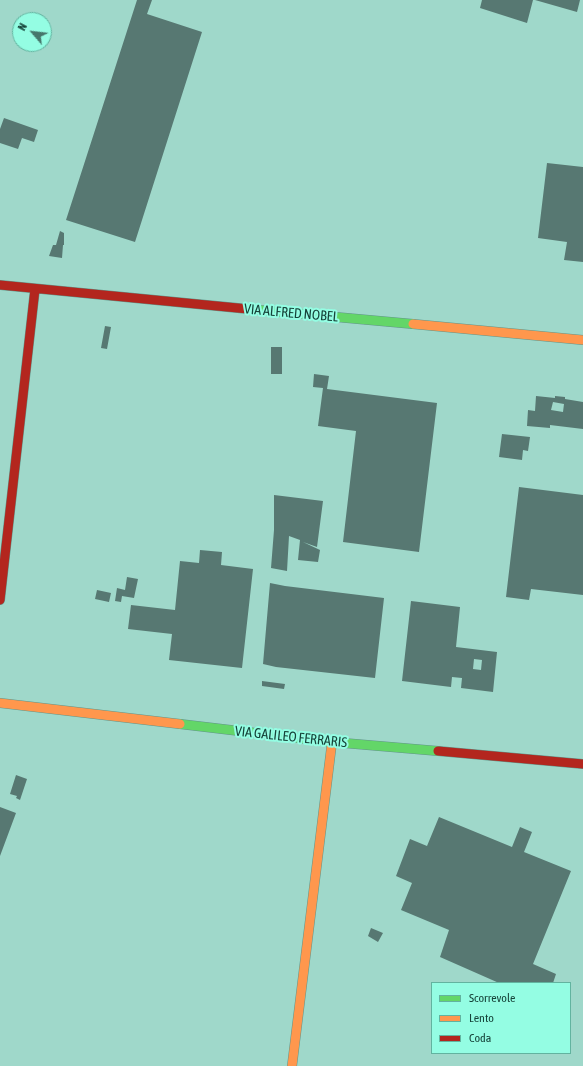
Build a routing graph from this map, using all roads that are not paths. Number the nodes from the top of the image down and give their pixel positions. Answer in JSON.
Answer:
{"nodes":[{"id":1,"x":0,"y":285,"type":"edge"},
{"id":2,"x":35,"y":290,"type":"junction"},
{"id":3,"x":583,"y":340,"type":"edge"},
{"id":4,"x":0,"y":600,"type":"edge"},
{"id":5,"x":0,"y":703,"type":"edge"},
{"id":6,"x":332,"y":742,"type":"junction"},
{"id":7,"x":583,"y":764,"type":"edge"},
{"id":8,"x":292,"y":1066,"type":"edge"}],
"edges":[{"from":1,"to":2,"type":"street","name":"VIA ALFRED NOBEL"},
{"from":2,"to":3,"type":"street","name":"VIA ALFRED NOBEL"},
{"from":2,"to":4,"type":"street"},
{"from":5,"to":6,"type":"street","name":"VIA GALILEO FERRARIS"},
{"from":6,"to":7,"type":"street","name":"VIA GALILEO FERRARIS"},
{"from":6,"to":8,"type":"street"}]}
